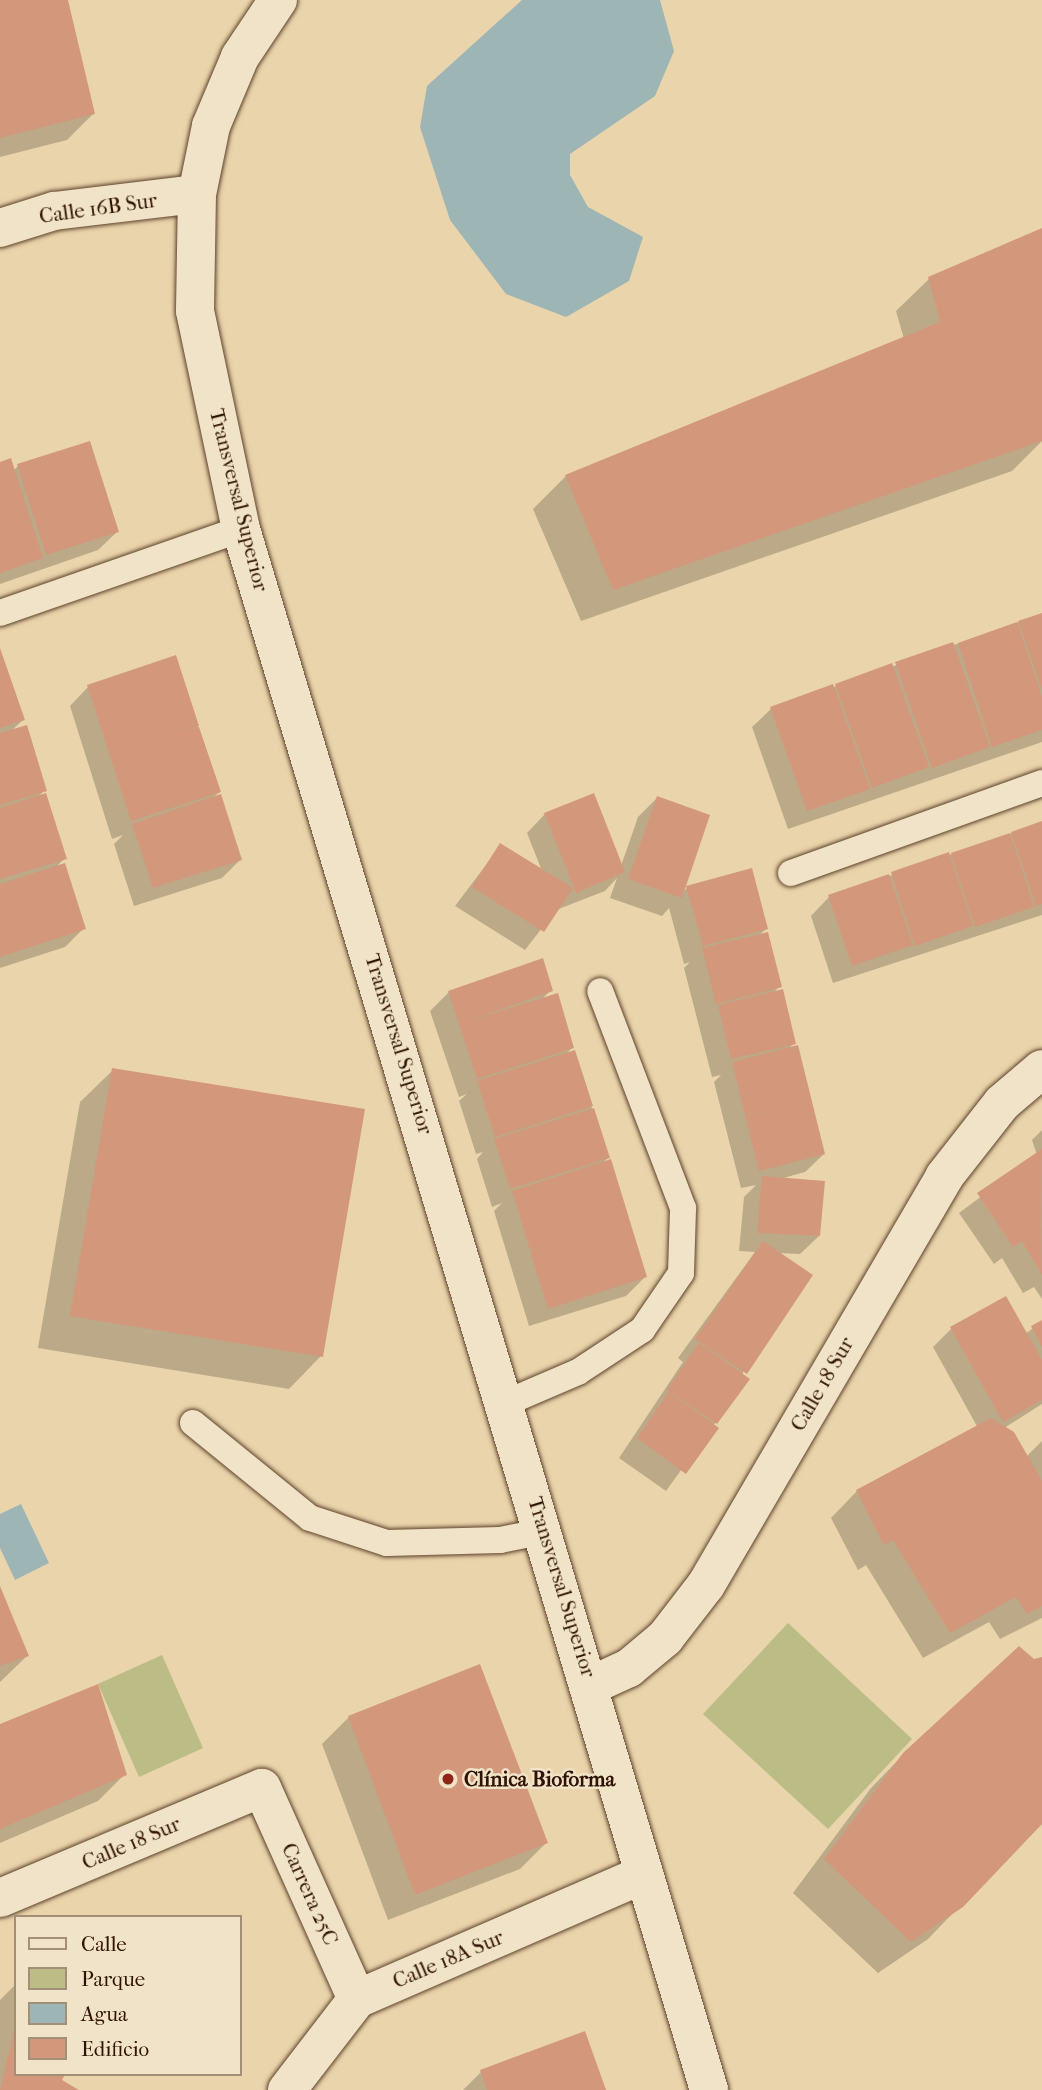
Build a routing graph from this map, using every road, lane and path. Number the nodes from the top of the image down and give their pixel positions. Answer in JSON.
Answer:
{"nodes":[{"id":1,"x":278,"y":0,"type":"edge"},
{"id":2,"x":197,"y":194,"type":"junction"},
{"id":3,"x":0,"y":228,"type":"edge"},
{"id":4,"x":242,"y":530,"type":"junction"},
{"id":5,"x":0,"y":613,"type":"edge"},
{"id":6,"x":1042,"y":783,"type":"edge"},
{"id":7,"x":791,"y":873,"type":"dead end"},
{"id":8,"x":600,"y":991,"type":"dead end"},
{"id":9,"x":1042,"y":1069,"type":"edge"},
{"id":10,"x":508,"y":1402,"type":"junction"},
{"id":11,"x":193,"y":1423,"type":"dead end"},
{"id":12,"x":545,"y":1531,"type":"junction"},
{"id":13,"x":592,"y":1685,"type":"junction"},
{"id":14,"x":262,"y":1788,"type":"joint"},
{"id":15,"x":644,"y":1874,"type":"junction"},
{"id":16,"x":0,"y":1898,"type":"edge"},
{"id":17,"x":357,"y":1999,"type":"junction"},
{"id":18,"x":287,"y":2090,"type":"edge"},
{"id":19,"x":709,"y":2090,"type":"edge"}],
"edges":[{"from":1,"to":2,"type":"main road","name":"Transversal Superior"},
{"from":2,"to":3,"type":"main road","name":"Calle 16B Sur"},
{"from":2,"to":4,"type":"main road","name":"Transversal Superior"},
{"from":4,"to":5,"type":"lane"},
{"from":4,"to":10,"type":"main road","name":"Transversal Superior"},
{"from":6,"to":7,"type":"lane"},
{"from":8,"to":10,"type":"lane"},
{"from":9,"to":13,"type":"main road","name":"Calle 18 Sur"},
{"from":10,"to":12,"type":"main road","name":"Transversal Superior"},
{"from":11,"to":12,"type":"lane"},
{"from":12,"to":13,"type":"main road","name":"Transversal Superior"},
{"from":13,"to":15,"type":"main road","name":"Transversal Superior"},
{"from":14,"to":16,"type":"main road","name":"Calle 18 Sur"},
{"from":14,"to":17,"type":"main road","name":"Carrera 25C"},
{"from":15,"to":17,"type":"main road","name":"Calle 18A Sur"},
{"from":15,"to":19,"type":"main road","name":"Transversal Superior"},
{"from":17,"to":18,"type":"main road","name":"Calle 18A Sur"}]}
